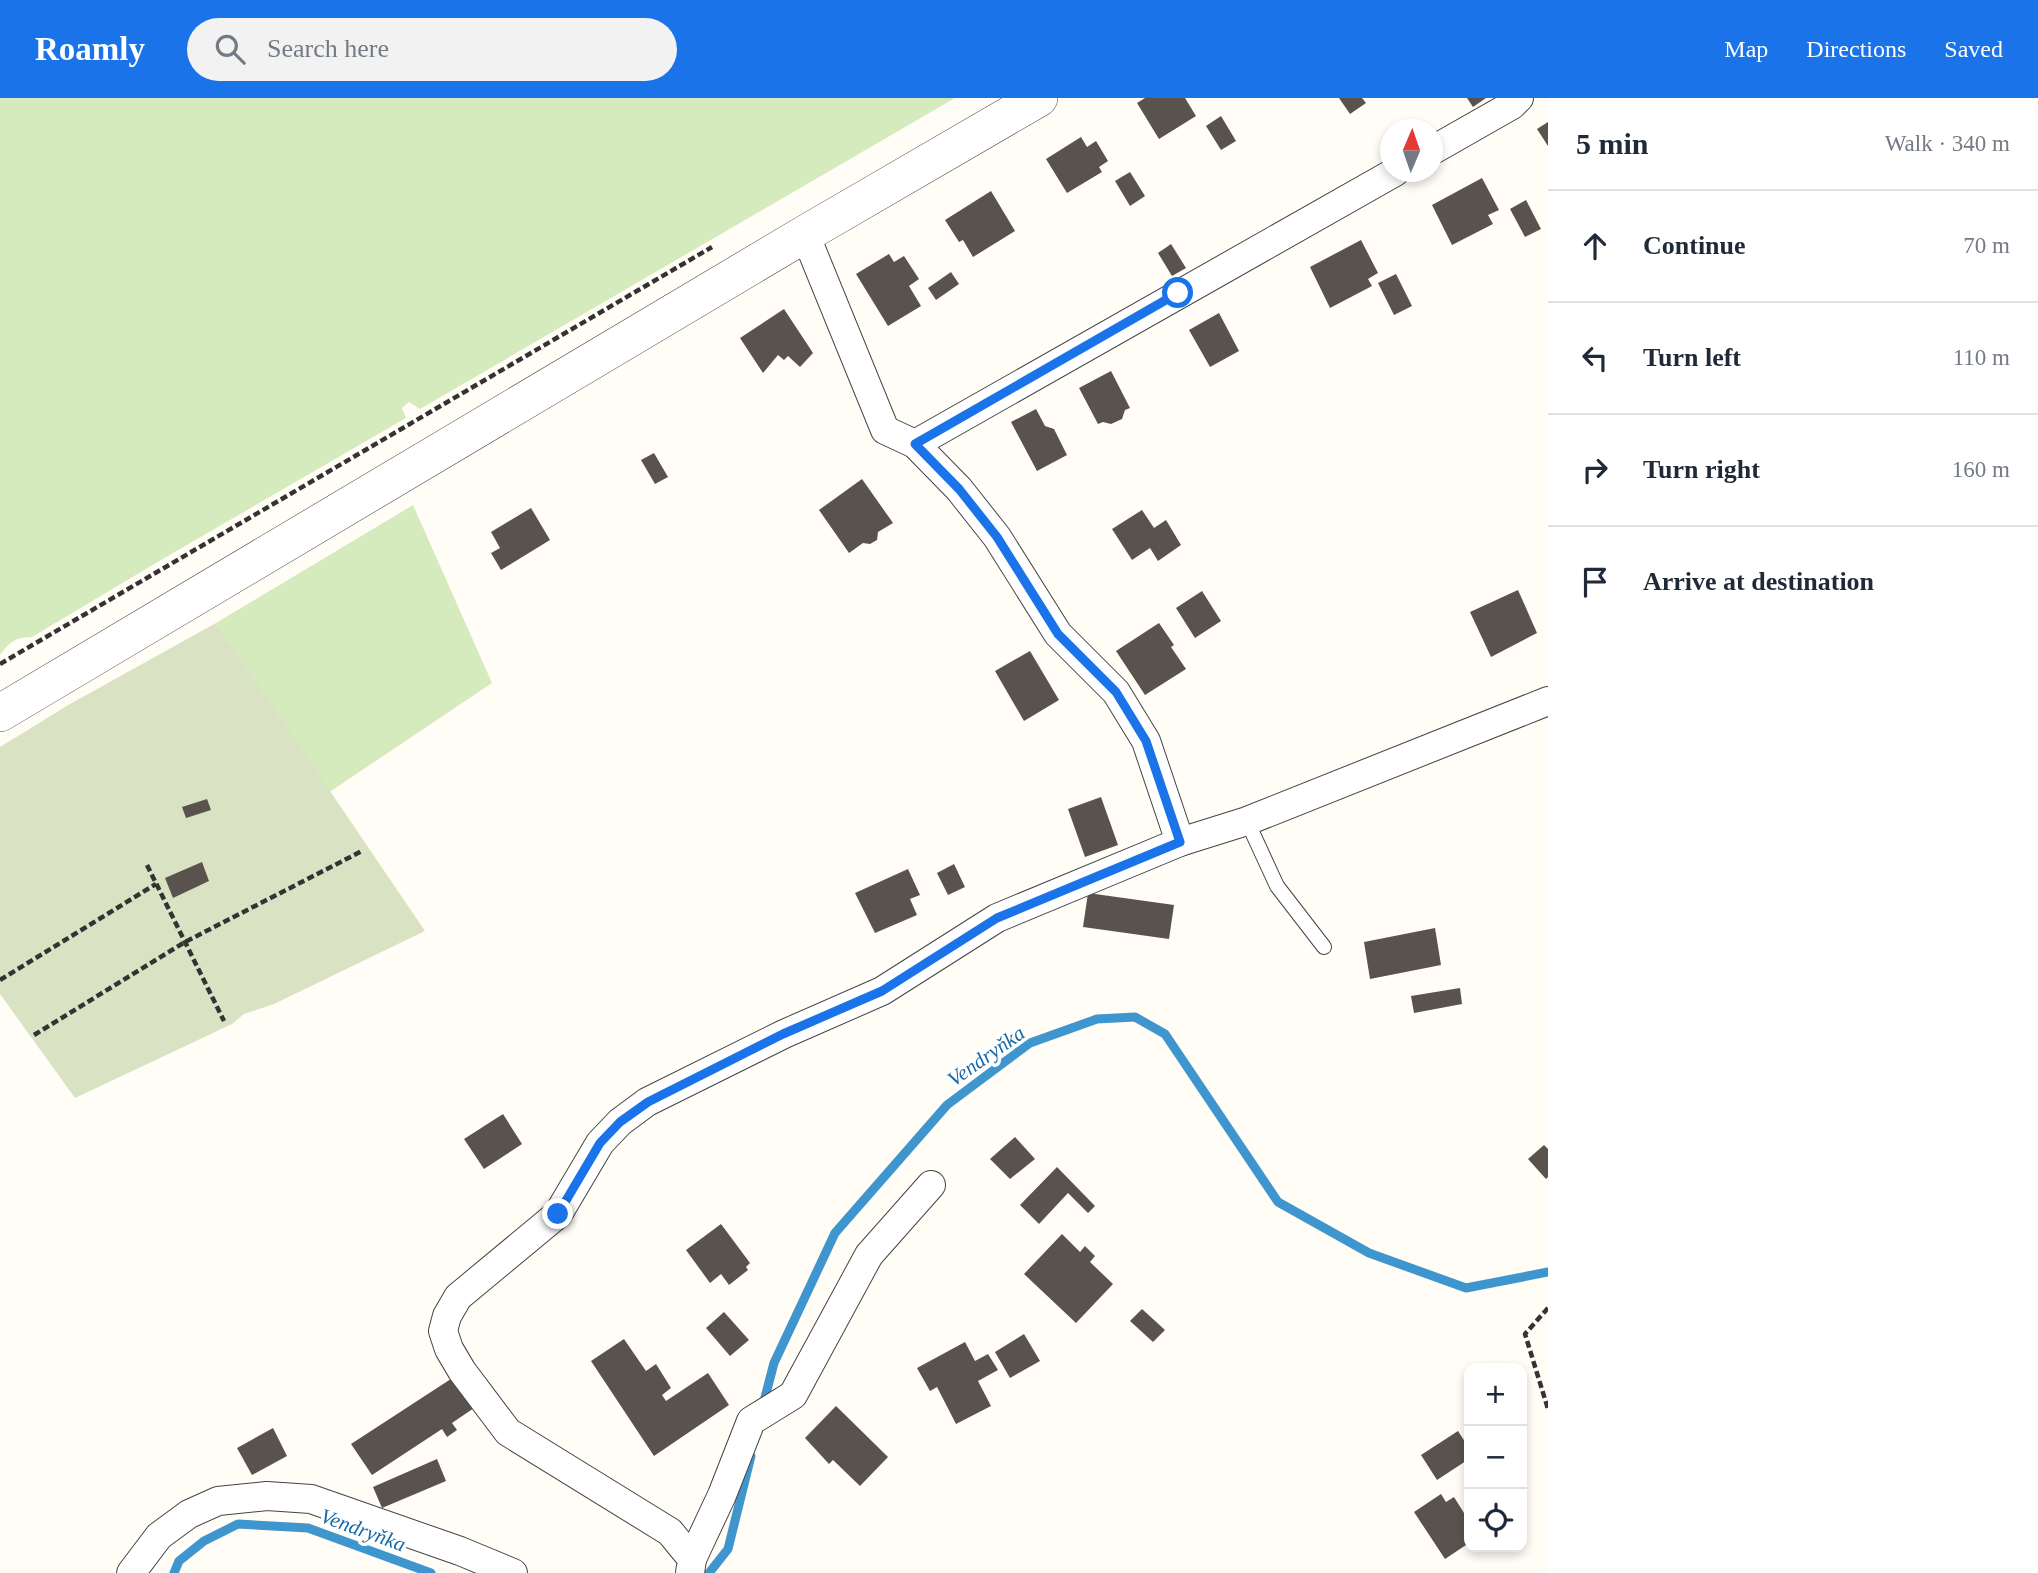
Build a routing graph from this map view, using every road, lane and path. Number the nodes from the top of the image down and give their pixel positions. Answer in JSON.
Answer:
{"nodes":[{"id":1,"x":1039,"y":98,"type":"edge"},
{"id":2,"x":1519,"y":98,"type":"edge"},
{"id":3,"x":1443,"y":144,"type":"edge"},
{"id":4,"x":1380,"y":180,"type":"edge"},
{"id":5,"x":805,"y":234,"type":"junction"},
{"id":6,"x":716,"y":244,"type":"dead end"},
{"id":7,"x":915,"y":444,"type":"junction"},
{"id":8,"x":0,"y":664,"type":"edge"},
{"id":9,"x":1548,"y":701,"type":"edge"},
{"id":10,"x":0,"y":713,"type":"edge"},
{"id":11,"x":1247,"y":821,"type":"junction"},
{"id":12,"x":1180,"y":842,"type":"junction"},
{"id":13,"x":362,"y":851,"type":"dead end"},
{"id":14,"x":147,"y":864,"type":"dead end"},
{"id":15,"x":156,"y":884,"type":"junction"},
{"id":16,"x":185,"y":942,"type":"junction"},
{"id":17,"x":1324,"y":947,"type":"dead end"},
{"id":18,"x":0,"y":980,"type":"edge"},
{"id":19,"x":224,"y":1021,"type":"dead end"},
{"id":20,"x":34,"y":1035,"type":"dead end"},
{"id":21,"x":931,"y":1185,"type":"dead end"},
{"id":22,"x":1548,"y":1308,"type":"edge"},
{"id":23,"x":1548,"y":1409,"type":"edge"},
{"id":24,"x":691,"y":1566,"type":"edge"},
{"id":25,"x":131,"y":1573,"type":"edge"},
{"id":26,"x":513,"y":1573,"type":"edge"}],
"edges":[{"from":1,"to":5,"type":"street"},
{"from":2,"to":3,"type":"street"},
{"from":4,"to":7,"type":"street"},
{"from":5,"to":7,"type":"street"},
{"from":5,"to":10,"type":"street"},
{"from":6,"to":8,"type":"path"},
{"from":7,"to":12,"type":"street"},
{"from":9,"to":11,"type":"street"},
{"from":11,"to":12,"type":"street"},
{"from":11,"to":17,"type":"lane"},
{"from":12,"to":24,"type":"street"},
{"from":13,"to":16,"type":"path"},
{"from":14,"to":15,"type":"path"},
{"from":15,"to":16,"type":"path"},
{"from":15,"to":18,"type":"path"},
{"from":16,"to":19,"type":"path"},
{"from":16,"to":20,"type":"path"},
{"from":21,"to":24,"type":"street"},
{"from":22,"to":23,"type":"path"},
{"from":25,"to":26,"type":"street"}]}
